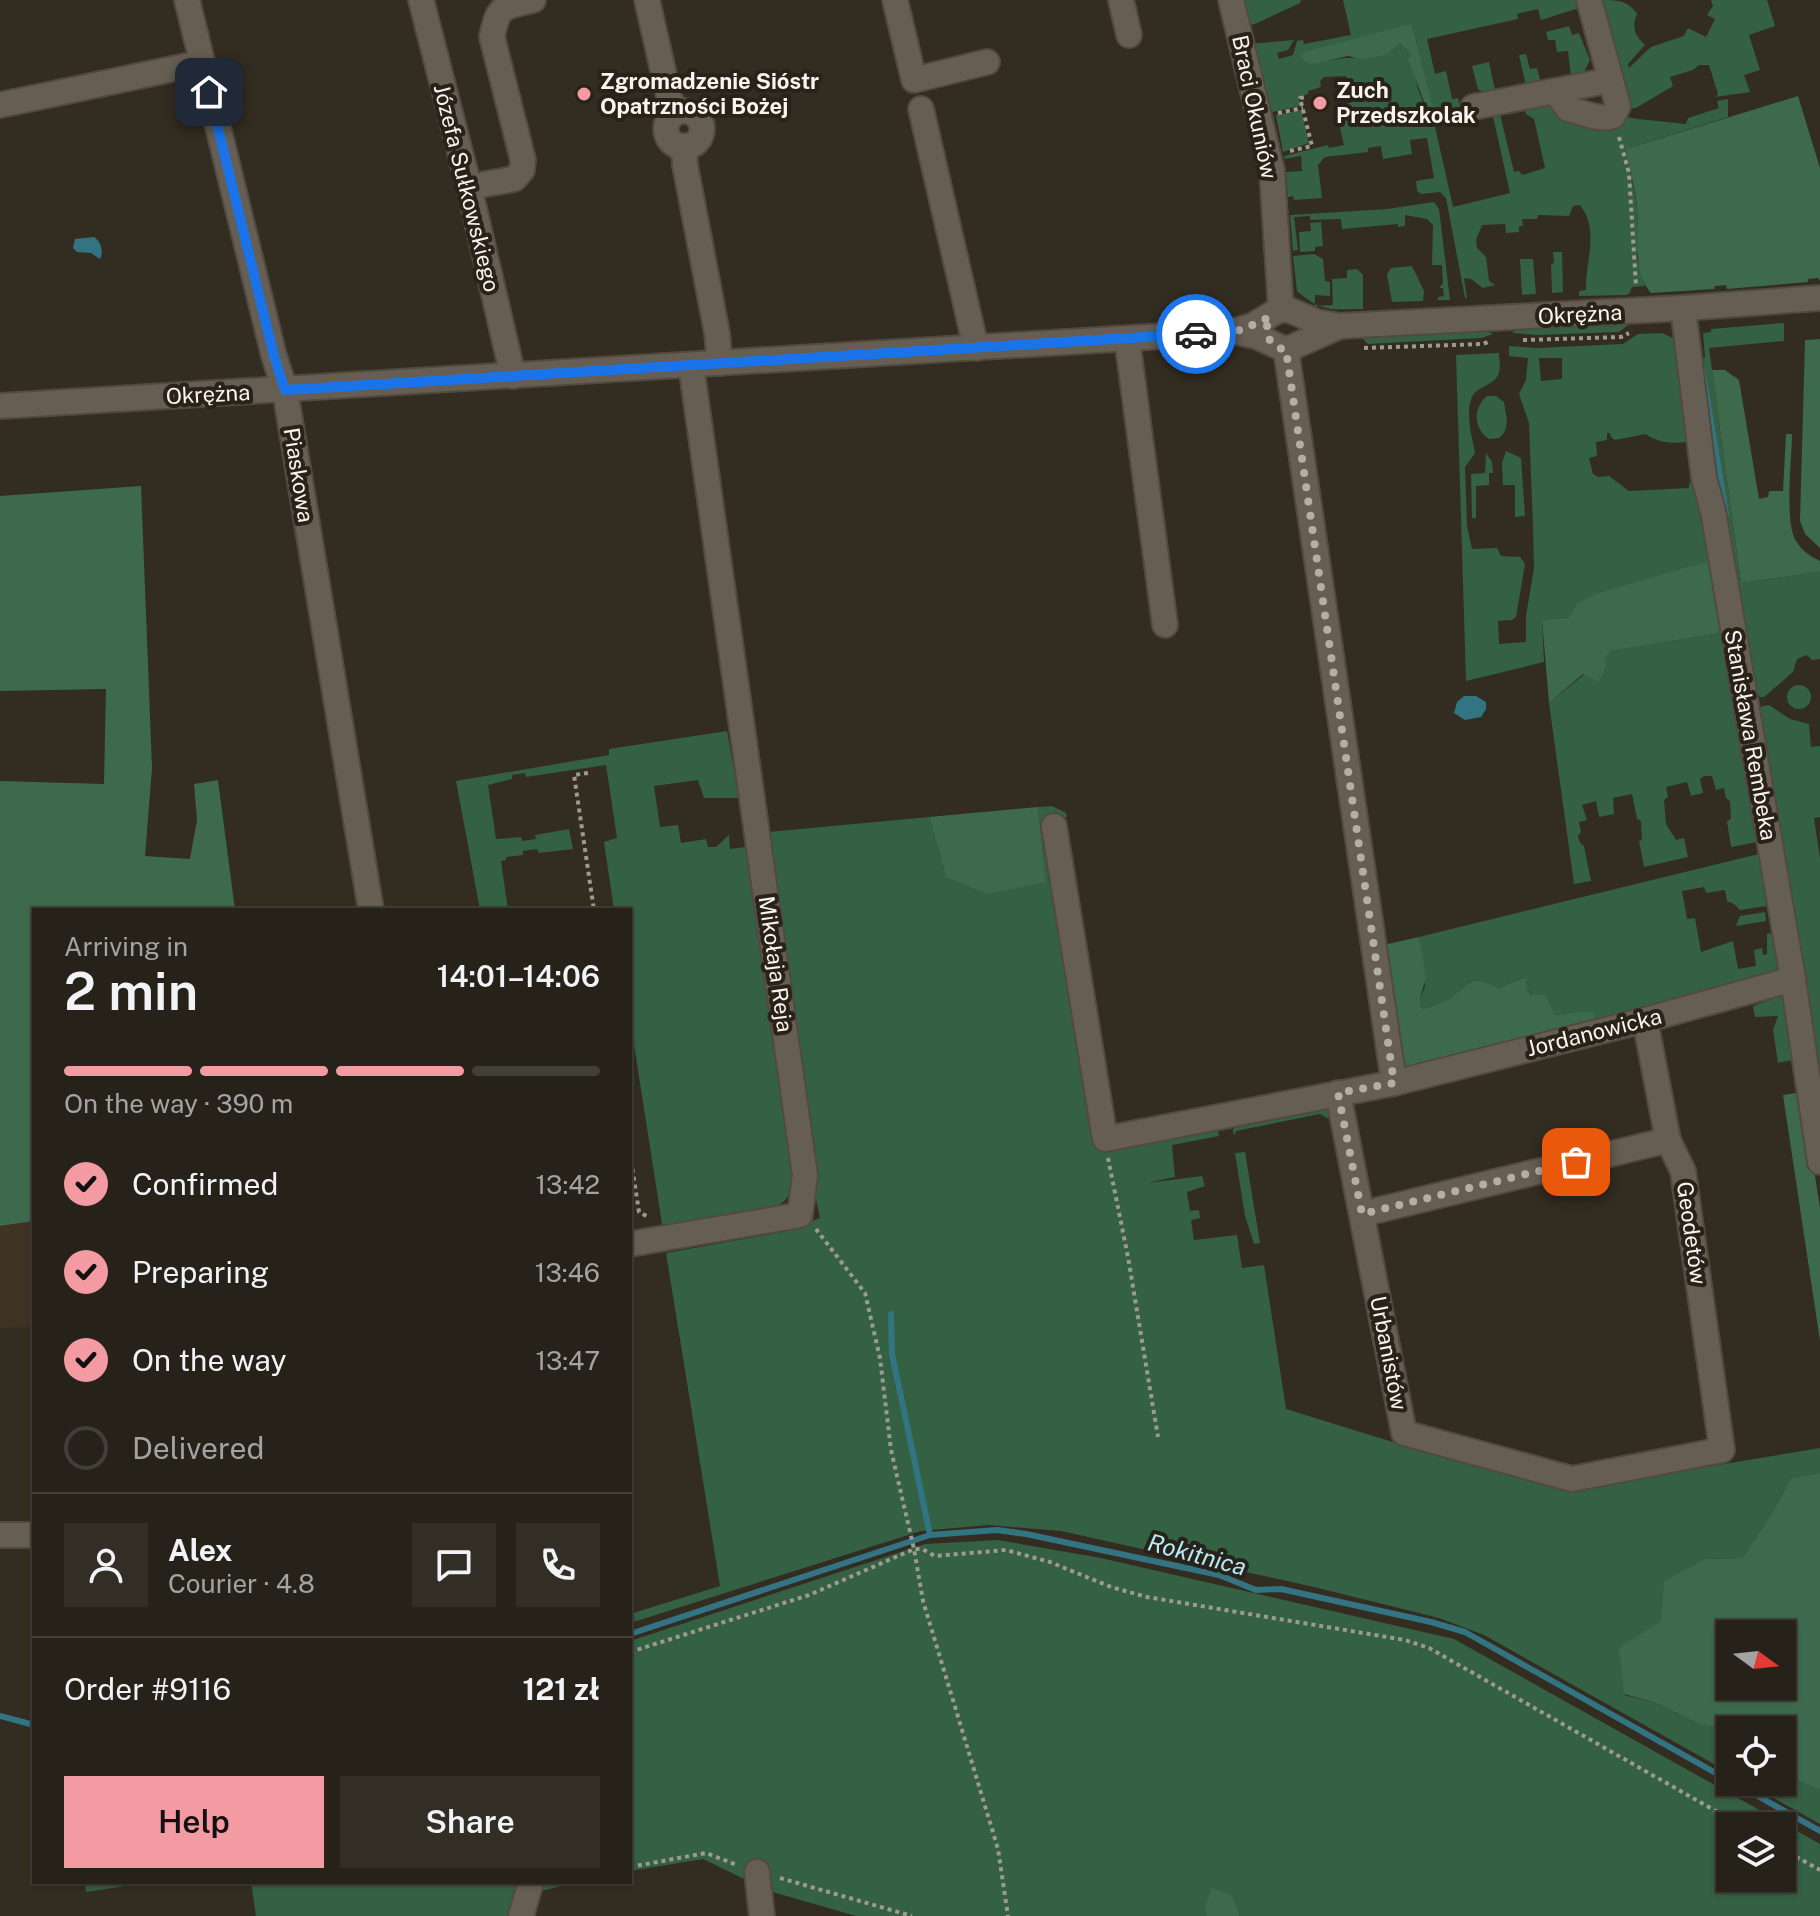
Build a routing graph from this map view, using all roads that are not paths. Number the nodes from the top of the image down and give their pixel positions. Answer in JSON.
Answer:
{"nodes":[{"id":1,"x":187,"y":0,"type":"edge"},
{"id":2,"x":421,"y":0,"type":"edge"},
{"id":3,"x":533,"y":0,"type":"edge"},
{"id":4,"x":647,"y":0,"type":"edge"},
{"id":5,"x":895,"y":0,"type":"edge"},
{"id":6,"x":1121,"y":0,"type":"edge"},
{"id":7,"x":1231,"y":0,"type":"edge"},
{"id":8,"x":1589,"y":0,"type":"edge"},
{"id":9,"x":1129,"y":35,"type":"dead end"},
{"id":10,"x":987,"y":62,"type":"dead end"},
{"id":11,"x":201,"y":63,"type":"junction"},
{"id":12,"x":1611,"y":80,"type":"junction"},
{"id":13,"x":1555,"y":91,"type":"junction"},
{"id":14,"x":0,"y":105,"type":"edge"},
{"id":15,"x":1473,"y":107,"type":"dead end"},
{"id":16,"x":921,"y":109,"type":"dead end"},
{"id":17,"x":469,"y":187,"type":"junction"},
{"id":18,"x":1820,"y":298,"type":"edge"},
{"id":19,"x":1683,"y":308,"type":"junction"},
{"id":20,"x":1284,"y":314,"type":"junction"},
{"id":21,"x":1340,"y":326,"type":"junction"},
{"id":22,"x":1231,"y":332,"type":"junction"},
{"id":23,"x":1127,"y":339,"type":"junction"},
{"id":24,"x":1286,"y":345,"type":"junction"},
{"id":25,"x":976,"y":348,"type":"junction"},
{"id":26,"x":720,"y":363,"type":"junction"},
{"id":27,"x":691,"y":365,"type":"junction"},
{"id":28,"x":513,"y":376,"type":"junction"},
{"id":29,"x":285,"y":390,"type":"junction"},
{"id":30,"x":0,"y":406,"type":"edge"},
{"id":31,"x":1165,"y":625,"type":"dead end"},
{"id":32,"x":1054,"y":826,"type":"dead end"},
{"id":33,"x":371,"y":908,"type":"edge"},
{"id":34,"x":1793,"y":979,"type":"junction"},
{"id":35,"x":1645,"y":1020,"type":"junction"},
{"id":36,"x":1394,"y":1083,"type":"junction"},
{"id":37,"x":1338,"y":1093,"type":"junction"},
{"id":38,"x":1668,"y":1140,"type":"junction"},
{"id":39,"x":1820,"y":1162,"type":"edge"},
{"id":40,"x":1362,"y":1214,"type":"junction"},
{"id":41,"x":632,"y":1244,"type":"edge"},
{"id":42,"x":1722,"y":1450,"type":"joint"},
{"id":43,"x":0,"y":1535,"type":"edge"},
{"id":44,"x":32,"y":1535,"type":"edge"},
{"id":45,"x":757,"y":1872,"type":"road end"},
{"id":46,"x":531,"y":1884,"type":"edge"},
{"id":47,"x":521,"y":1916,"type":"edge"},
{"id":48,"x":762,"y":1916,"type":"edge"}],
"edges":[{"from":1,"to":11,"type":"street","name":"Piaskowa"},
{"from":2,"to":17,"type":"street","name":"Józefa Sułkowskiego"},
{"from":3,"to":17,"type":"street"},
{"from":4,"to":26,"type":"street"},
{"from":5,"to":10,"type":"street"},
{"from":6,"to":9,"type":"street"},
{"from":7,"to":20,"type":"street","name":"Braci Okuniów"},
{"from":8,"to":12,"type":"street"},
{"from":11,"to":14,"type":"street"},
{"from":11,"to":29,"type":"street","name":"Piaskowa"},
{"from":12,"to":13,"type":"street"},
{"from":12,"to":13,"type":"street"},
{"from":13,"to":15,"type":"street"},
{"from":16,"to":25,"type":"street"},
{"from":17,"to":28,"type":"street","name":"Józefa Sułkowskiego"},
{"from":18,"to":19,"type":"street","name":"Okrężna"},
{"from":19,"to":21,"type":"street","name":"Okrężna"},
{"from":19,"to":34,"type":"street","name":"Stanisława Rembeka"},
{"from":20,"to":21,"type":"street","name":"Okrężna"},
{"from":20,"to":22,"type":"street","name":"Okrężna"},
{"from":20,"to":24,"type":"street"},
{"from":20,"to":24,"type":"street"},
{"from":21,"to":24,"type":"street","name":"Okrężna"},
{"from":22,"to":23,"type":"street","name":"Okrężna"},
{"from":22,"to":24,"type":"street","name":"Okrężna"},
{"from":23,"to":25,"type":"street","name":"Okrężna"},
{"from":23,"to":31,"type":"street"},
{"from":24,"to":36,"type":"street"},
{"from":25,"to":26,"type":"street","name":"Okrężna"},
{"from":26,"to":27,"type":"street","name":"Okrężna"},
{"from":27,"to":28,"type":"street","name":"Okrężna"},
{"from":27,"to":41,"type":"street","name":"Mikołaja Reja"},
{"from":28,"to":29,"type":"street","name":"Okrężna"},
{"from":29,"to":30,"type":"street","name":"Okrężna"},
{"from":29,"to":33,"type":"street","name":"Piaskowa"},
{"from":32,"to":37,"type":"street","name":"Jordanowicka"},
{"from":34,"to":35,"type":"street","name":"Jordanowicka"},
{"from":34,"to":39,"type":"street","name":"Stanisława Rembeka"},
{"from":35,"to":36,"type":"street","name":"Jordanowicka"},
{"from":35,"to":38,"type":"street","name":"Geodetów"},
{"from":36,"to":37,"type":"street","name":"Jordanowicka"},
{"from":37,"to":40,"type":"street","name":"Urbanistów"},
{"from":38,"to":40,"type":"street"},
{"from":38,"to":42,"type":"street","name":"Geodetów"},
{"from":40,"to":42,"type":"street","name":"Urbanistów"},
{"from":43,"to":44,"type":"street"},
{"from":45,"to":48,"type":"street"},
{"from":46,"to":47,"type":"street"}]}
